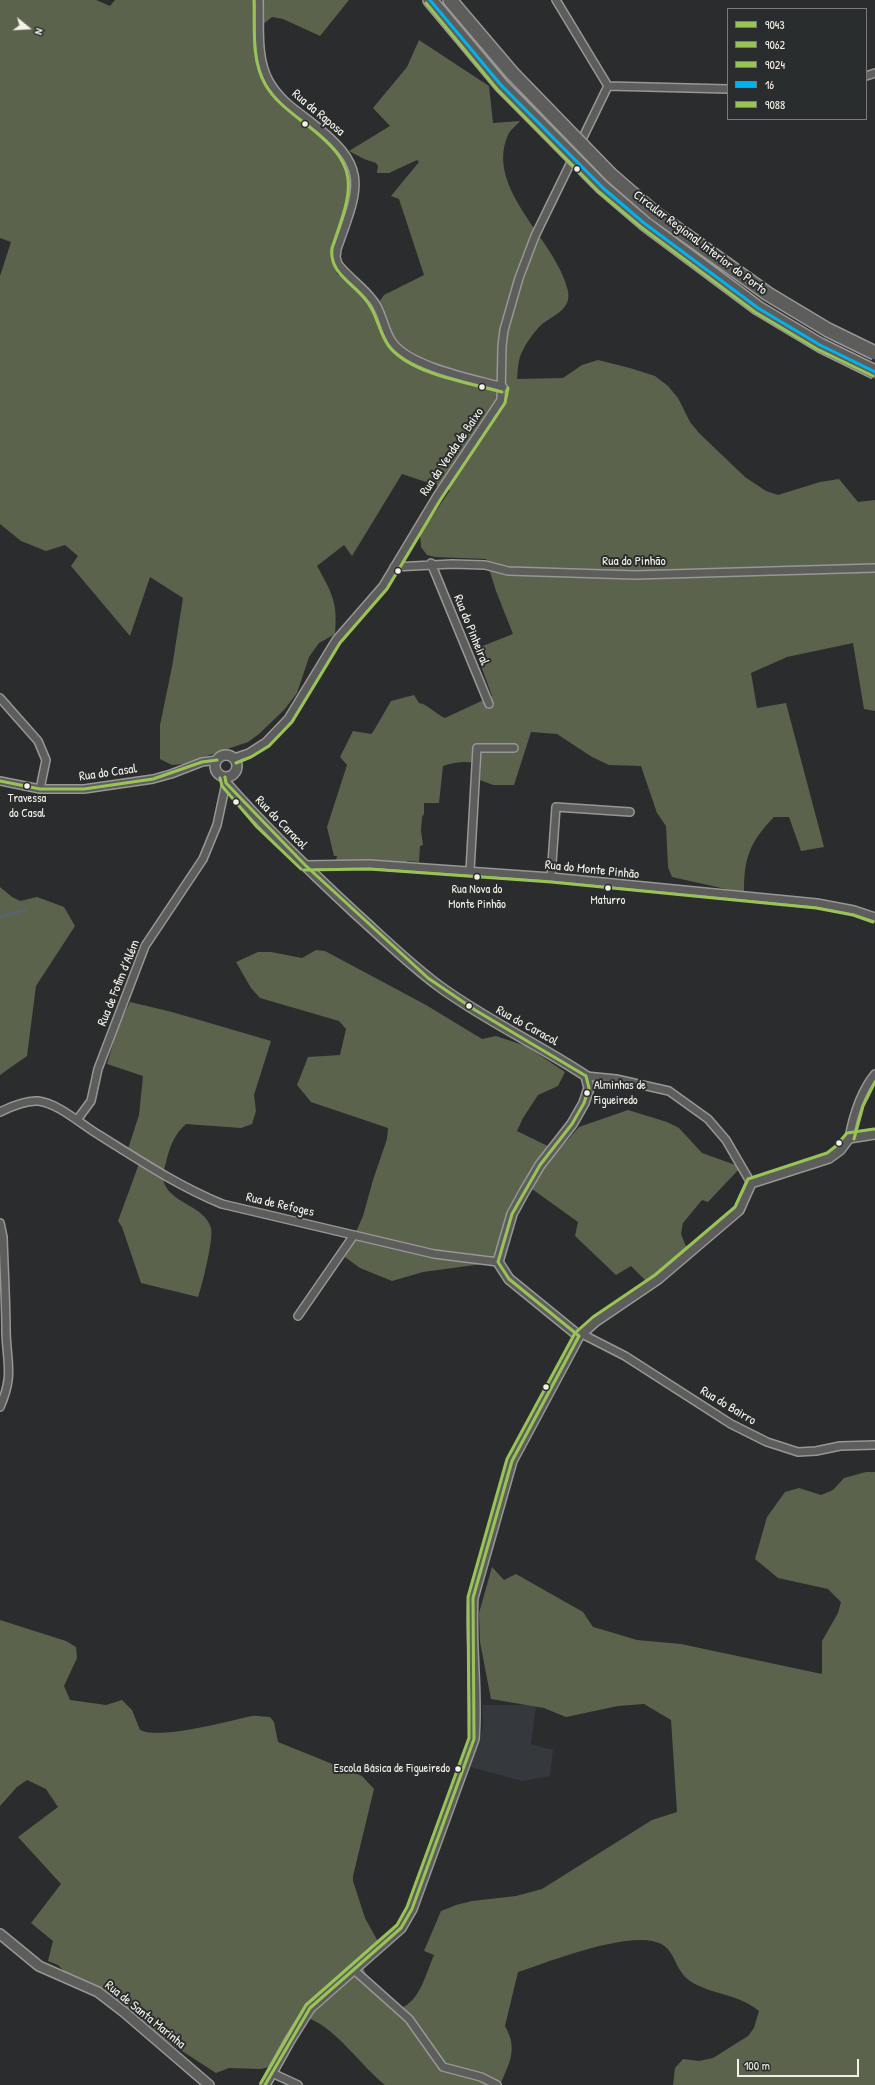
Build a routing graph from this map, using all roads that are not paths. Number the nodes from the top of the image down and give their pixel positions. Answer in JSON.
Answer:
{"nodes":[{"id":1,"x":259,"y":0,"type":"edge"},
{"id":2,"x":430,"y":0,"type":"edge"},
{"id":3,"x":450,"y":0,"type":"edge"},
{"id":4,"x":556,"y":0,"type":"edge"},
{"id":5,"x":608,"y":86,"type":"junction"},
{"id":6,"x":727,"y":89,"type":"edge"},
{"id":7,"x":875,"y":353,"type":"edge"},
{"id":8,"x":875,"y":372,"type":"edge"},
{"id":9,"x":503,"y":387,"type":"junction"},
{"id":10,"x":431,"y":563,"type":"junction"},
{"id":11,"x":394,"y":567,"type":"junction"},
{"id":12,"x":875,"y":568,"type":"edge"},
{"id":13,"x":0,"y":698,"type":"edge"},
{"id":14,"x":489,"y":704,"type":"dead end"},
{"id":15,"x":514,"y":748,"type":"dead end"},
{"id":16,"x":234,"y":758,"type":"junction"},
{"id":17,"x":217,"y":760,"type":"junction"},
{"id":18,"x":226,"y":780,"type":"junction"},
{"id":19,"x":0,"y":781,"type":"edge"},
{"id":20,"x":40,"y":789,"type":"junction"},
{"id":21,"x":630,"y":812,"type":"dead end"},
{"id":22,"x":304,"y":865,"type":"junction"},
{"id":23,"x":470,"y":871,"type":"junction"},
{"id":24,"x":551,"y":877,"type":"junction"},
{"id":25,"x":875,"y":917,"type":"edge"},
{"id":26,"x":875,"y":1074,"type":"edge"},
{"id":27,"x":586,"y":1076,"type":"junction"},
{"id":28,"x":0,"y":1112,"type":"edge"},
{"id":29,"x":77,"y":1120,"type":"junction"},
{"id":30,"x":875,"y":1134,"type":"edge"},
{"id":31,"x":849,"y":1138,"type":"junction"},
{"id":32,"x":751,"y":1183,"type":"junction"},
{"id":33,"x":0,"y":1223,"type":"edge"},
{"id":34,"x":354,"y":1235,"type":"junction"},
{"id":35,"x":498,"y":1262,"type":"junction"},
{"id":36,"x":298,"y":1316,"type":"dead end"},
{"id":37,"x":580,"y":1335,"type":"junction"},
{"id":38,"x":0,"y":1407,"type":"edge"},
{"id":39,"x":875,"y":1445,"type":"edge"},
{"id":40,"x":0,"y":1934,"type":"edge"},
{"id":41,"x":353,"y":1969,"type":"junction"},
{"id":42,"x":272,"y":2073,"type":"junction"},
{"id":43,"x":209,"y":2085,"type":"edge"},
{"id":44,"x":265,"y":2085,"type":"edge"},
{"id":45,"x":298,"y":2085,"type":"edge"},
{"id":46,"x":497,"y":2085,"type":"edge"}],
"edges":[{"from":1,"to":9,"type":"street","name":"Rua da Raposa"},
{"from":2,"to":8,"type":"highway","name":"Circular Regional Interior do Porto","bridge":true},
{"from":3,"to":7,"type":"highway","name":"Circular Regional Interior do Porto","bridge":true},
{"from":4,"to":5,"type":"street"},
{"from":5,"to":6,"type":"street"},
{"from":5,"to":9,"type":"street","name":"Rua da Venda de Baixo"},
{"from":9,"to":11,"type":"street","name":"Rua da Venda de Baixo"},
{"from":10,"to":11,"type":"street","name":"Rua do Pinhão"},
{"from":10,"to":12,"type":"street","name":"Rua do Pinhão"},
{"from":10,"to":14,"type":"street","name":"Rua do Pinheiral"},
{"from":11,"to":16,"type":"street","name":"Rua da Venda de Baixo"},
{"from":13,"to":20,"type":"street"},
{"from":15,"to":23,"type":"street"},
{"from":16,"to":17,"type":"street"},
{"from":16,"to":18,"type":"street"},
{"from":17,"to":18,"type":"street"},
{"from":17,"to":20,"type":"street","name":"Rua do Casal"},
{"from":18,"to":22,"type":"street","name":"Rua do Caracol"},
{"from":18,"to":29,"type":"street","name":"Rua de Fofim d´Além"},
{"from":19,"to":20,"type":"street","name":"Rua do Casal"},
{"from":21,"to":24,"type":"street"},
{"from":22,"to":23,"type":"street","name":"Rua do Monte Pinhão"},
{"from":22,"to":27,"type":"street","name":"Rua do Caracol"},
{"from":23,"to":24,"type":"street","name":"Rua do Monte Pinhão"},
{"from":24,"to":25,"type":"street","name":"Rua do Monte Pinhão"},
{"from":26,"to":31,"type":"street"},
{"from":27,"to":32,"type":"street"},
{"from":27,"to":35,"type":"street"},
{"from":28,"to":29,"type":"street"},
{"from":29,"to":34,"type":"street","name":"Rua de Refoges"},
{"from":30,"to":31,"type":"street"},
{"from":31,"to":32,"type":"street"},
{"from":32,"to":37,"type":"street"},
{"from":33,"to":38,"type":"street"},
{"from":34,"to":35,"type":"street","name":"Rua de Refoges"},
{"from":34,"to":36,"type":"street"},
{"from":35,"to":37,"type":"street"},
{"from":37,"to":39,"type":"street","name":"Rua do Bairro"},
{"from":37,"to":41,"type":"street"},
{"from":40,"to":43,"type":"street","name":"Rua de Santa Marinha"},
{"from":41,"to":42,"type":"street"},
{"from":41,"to":46,"type":"street"},
{"from":42,"to":44,"type":"street"},
{"from":42,"to":45,"type":"street"}]}
